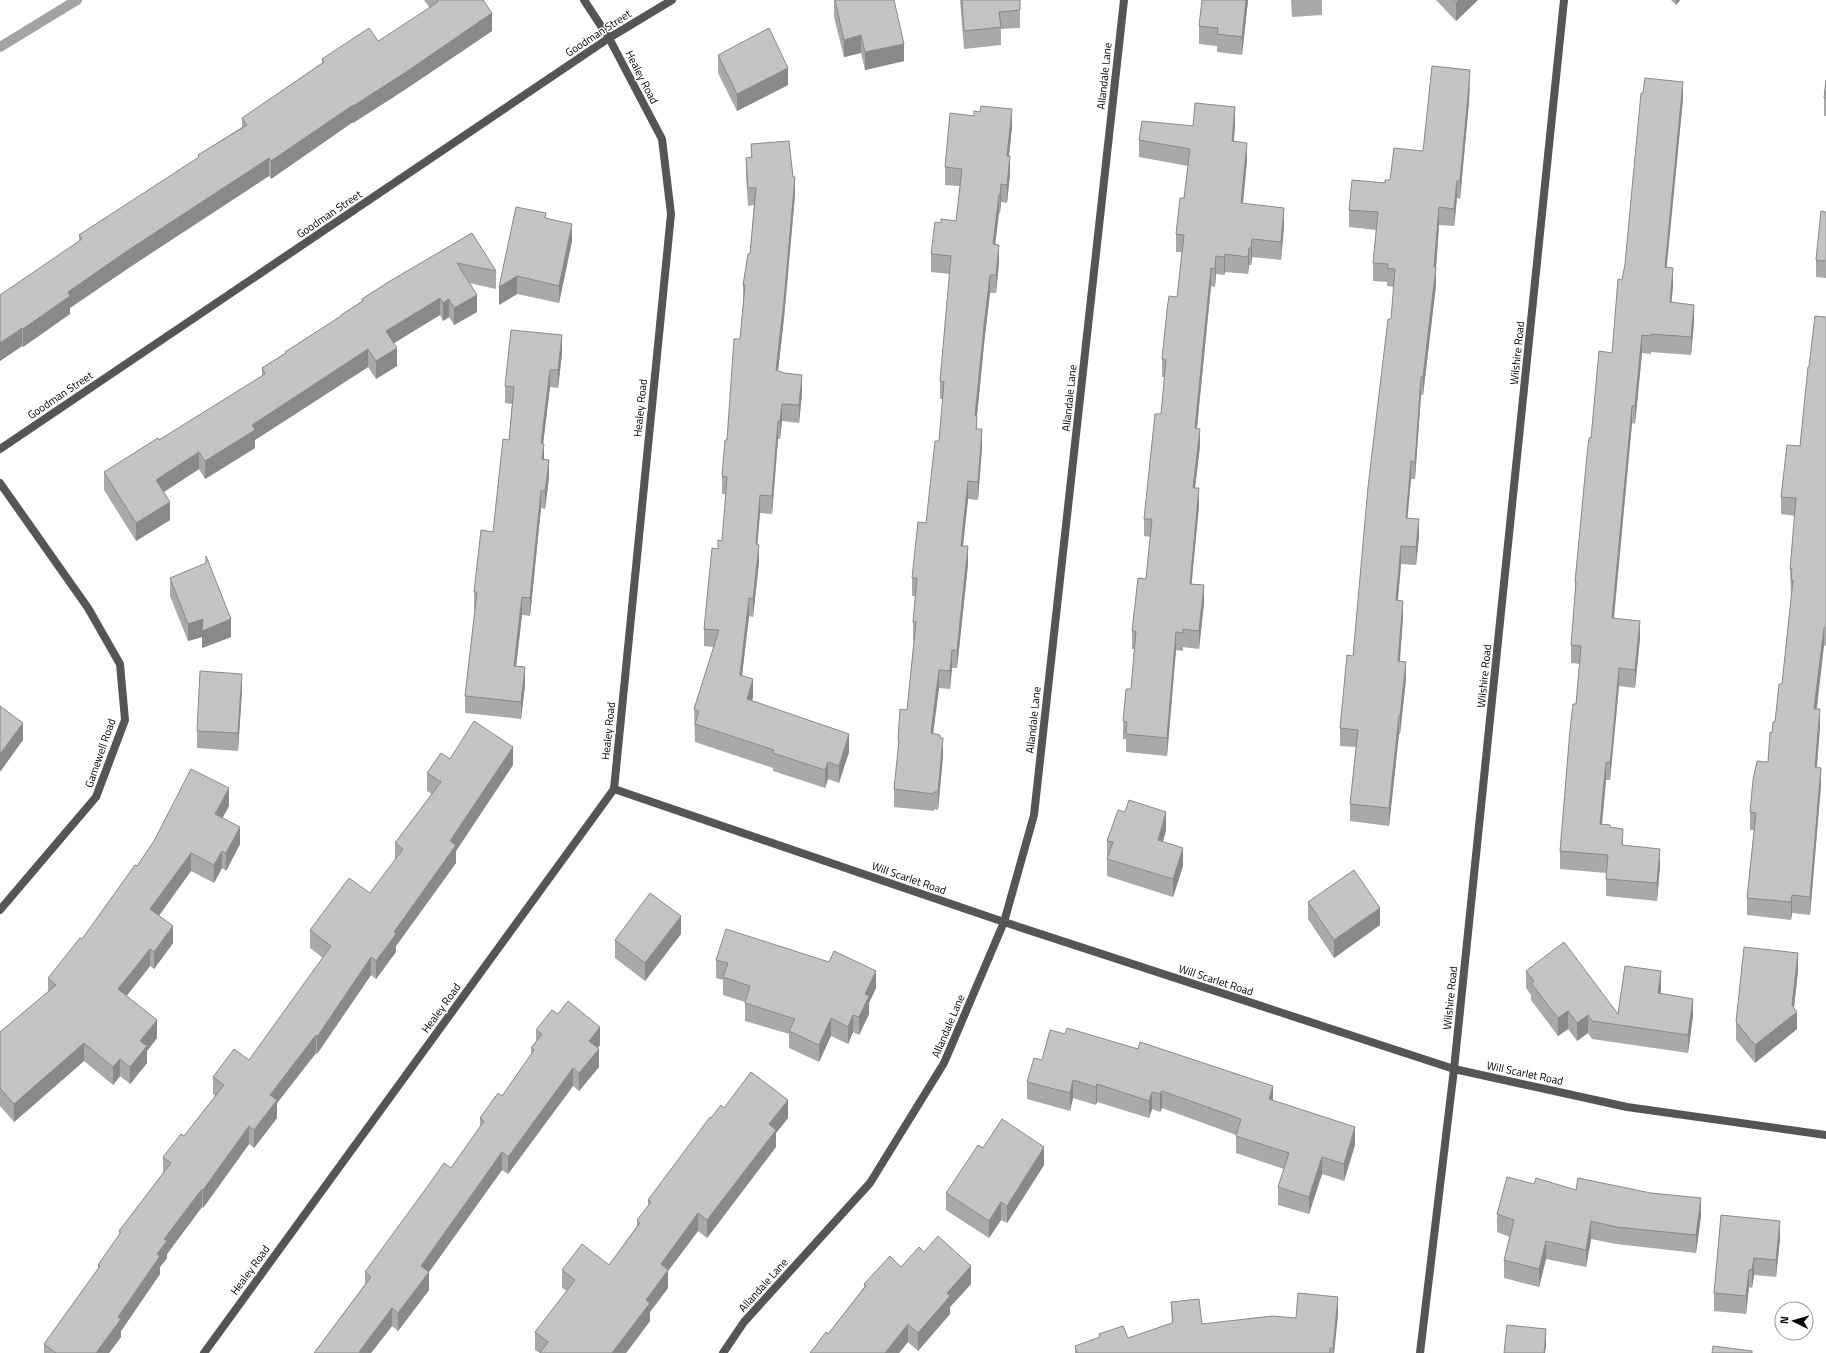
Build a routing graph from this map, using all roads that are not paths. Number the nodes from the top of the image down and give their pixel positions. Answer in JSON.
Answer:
{"nodes":[{"id":1,"x":584,"y":0,"type":"edge"},
{"id":2,"x":672,"y":0,"type":"edge"},
{"id":3,"x":1124,"y":0,"type":"edge"},
{"id":4,"x":1564,"y":0,"type":"edge"},
{"id":5,"x":609,"y":38,"type":"junction"},
{"id":6,"x":0,"y":449,"type":"edge"},
{"id":7,"x":0,"y":483,"type":"edge"},
{"id":8,"x":614,"y":789,"type":"junction"},
{"id":9,"x":0,"y":910,"type":"edge"},
{"id":10,"x":1004,"y":922,"type":"junction"},
{"id":11,"x":1454,"y":1069,"type":"junction"},
{"id":12,"x":1826,"y":1135,"type":"edge"},
{"id":13,"x":204,"y":1353,"type":"edge"},
{"id":14,"x":723,"y":1353,"type":"edge"},
{"id":15,"x":1420,"y":1353,"type":"edge"}],
"edges":[{"from":1,"to":5,"type":"street","name":"Healey Road"},
{"from":2,"to":5,"type":"street","name":"Goodman Street"},
{"from":3,"to":10,"type":"street","name":"Allandale Lane"},
{"from":4,"to":11,"type":"street","name":"Wilshire Road"},
{"from":5,"to":6,"type":"street","name":"Goodman Street"},
{"from":5,"to":8,"type":"street","name":"Healey Road"},
{"from":7,"to":9,"type":"street","name":"Gamewell Road"},
{"from":8,"to":10,"type":"street","name":"Will Scarlet Road"},
{"from":8,"to":13,"type":"street","name":"Healey Road"},
{"from":10,"to":11,"type":"street","name":"Will Scarlet Road"},
{"from":10,"to":14,"type":"street","name":"Allandale Lane"},
{"from":11,"to":12,"type":"street","name":"Will Scarlet Road"},
{"from":11,"to":15,"type":"street","name":"Wilshire Road"}]}
